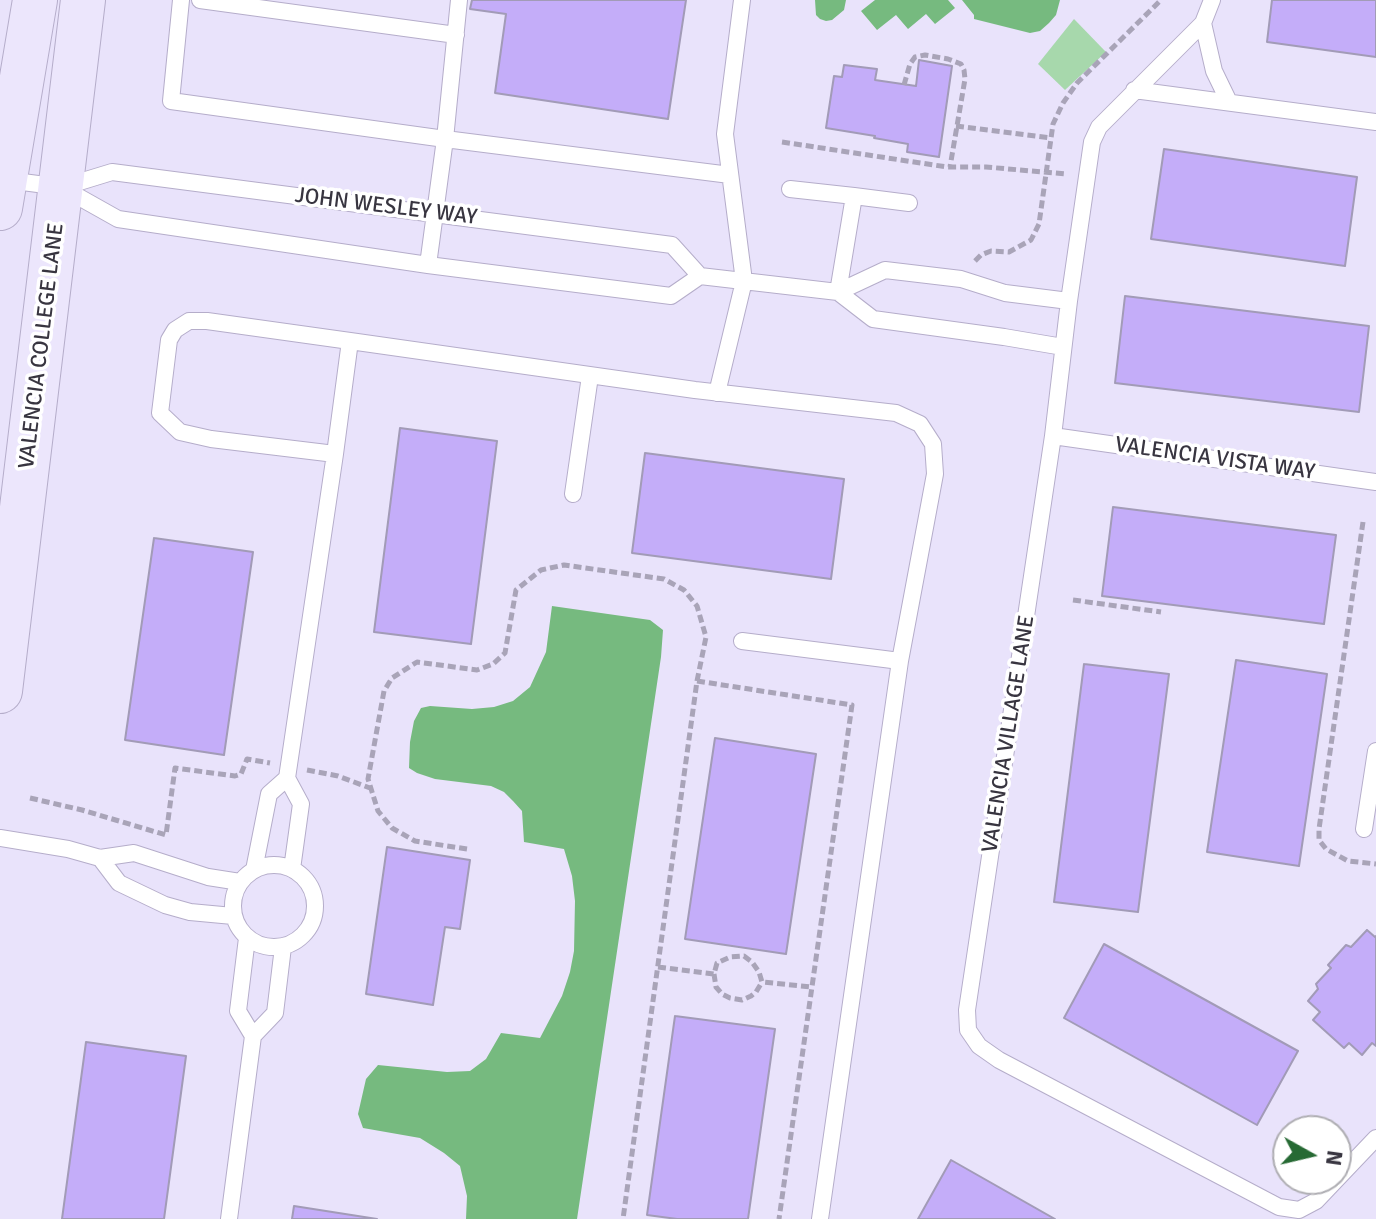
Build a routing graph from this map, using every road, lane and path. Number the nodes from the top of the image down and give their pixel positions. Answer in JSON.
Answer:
{"nodes":[{"id":1,"x":35,"y":0,"type":"edge"},
{"id":2,"x":83,"y":0,"type":"edge"},
{"id":3,"x":181,"y":0,"type":"edge"},
{"id":4,"x":200,"y":0,"type":"edge"},
{"id":5,"x":459,"y":0,"type":"edge"},
{"id":6,"x":742,"y":0,"type":"edge"},
{"id":7,"x":1161,"y":0,"type":"edge"},
{"id":8,"x":1212,"y":0,"type":"edge"},
{"id":9,"x":1203,"y":23,"type":"junction"},
{"id":10,"x":456,"y":35,"type":"junction"},
{"id":11,"x":904,"y":85,"type":"dead end"},
{"id":12,"x":1134,"y":90,"type":"junction"},
{"id":13,"x":1229,"y":102,"type":"junction"},
{"id":14,"x":1376,"y":122,"type":"edge"},
{"id":15,"x":956,"y":126,"type":"junction"},
{"id":16,"x":1051,"y":138,"type":"junction"},
{"id":17,"x":445,"y":139,"type":"junction"},
{"id":18,"x":782,"y":142,"type":"dead end"},
{"id":19,"x":950,"y":167,"type":"junction"},
{"id":20,"x":1045,"y":172,"type":"junction"},
{"id":21,"x":730,"y":175,"type":"junction"},
{"id":22,"x":1087,"y":176,"type":"junction"},
{"id":23,"x":1,"y":187,"type":"edge"},
{"id":24,"x":61,"y":187,"type":"junction"},
{"id":25,"x":790,"y":189,"type":"dead end"},
{"id":26,"x":854,"y":196,"type":"junction"},
{"id":27,"x":909,"y":203,"type":"dead end"},
{"id":28,"x":435,"y":214,"type":"junction"},
{"id":29,"x":972,"y":264,"type":"dead end"},
{"id":30,"x":428,"y":265,"type":"junction"},
{"id":31,"x":700,"y":276,"type":"junction"},
{"id":32,"x":744,"y":281,"type":"junction"},
{"id":33,"x":838,"y":292,"type":"junction"},
{"id":34,"x":1069,"y":301,"type":"junction"},
{"id":35,"x":350,"y":341,"type":"junction"},
{"id":36,"x":1063,"y":347,"type":"junction"},
{"id":37,"x":590,"y":376,"type":"junction"},
{"id":38,"x":717,"y":393,"type":"junction"},
{"id":39,"x":1053,"y":436,"type":"junction"},
{"id":40,"x":335,"y":454,"type":"junction"},
{"id":41,"x":1376,"y":482,"type":"edge"},
{"id":42,"x":573,"y":494,"type":"dead end"},
{"id":43,"x":1363,"y":522,"type":"dead end"},
{"id":44,"x":1073,"y":600,"type":"dead end"},
{"id":45,"x":1161,"y":612,"type":"dead end"},
{"id":46,"x":742,"y":641,"type":"dead end"},
{"id":47,"x":900,"y":661,"type":"junction"},
{"id":48,"x":697,"y":681,"type":"junction"},
{"id":49,"x":0,"y":691,"type":"edge"},
{"id":50,"x":1376,"y":751,"type":"edge"},
{"id":51,"x":271,"y":763,"type":"dead end"},
{"id":52,"x":304,"y":769,"type":"dead end"},
{"id":53,"x":287,"y":778,"type":"junction"},
{"id":54,"x":371,"y":789,"type":"junction"},
{"id":55,"x":30,"y":798,"type":"dead end"},
{"id":56,"x":1364,"y":829,"type":"dead end"},
{"id":57,"x":0,"y":838,"type":"edge"},
{"id":58,"x":467,"y":849,"type":"dead end"},
{"id":59,"x":100,"y":858,"type":"junction"},
{"id":60,"x":1376,"y":864,"type":"edge"},
{"id":61,"x":292,"y":869,"type":"junction"},
{"id":62,"x":254,"y":870,"type":"junction"},
{"id":63,"x":240,"y":882,"type":"junction"},
{"id":64,"x":233,"y":916,"type":"junction"},
{"id":65,"x":247,"y":938,"type":"junction"},
{"id":66,"x":283,"y":947,"type":"junction"},
{"id":67,"x":657,"y":966,"type":"junction"},
{"id":68,"x":714,"y":974,"type":"junction"},
{"id":69,"x":762,"y":982,"type":"junction"},
{"id":70,"x":812,"y":987,"type":"junction"},
{"id":71,"x":253,"y":1036,"type":"junction"},
{"id":72,"x":1376,"y":1138,"type":"edge"},
{"id":73,"x":229,"y":1219,"type":"edge"},
{"id":74,"x":623,"y":1219,"type":"edge"},
{"id":75,"x":779,"y":1219,"type":"edge"},
{"id":76,"x":820,"y":1219,"type":"edge"}],
"edges":[{"from":1,"to":23,"type":"street"},
{"from":2,"to":24,"type":"street","name":"VALENCIA COLLEGE LANE"},
{"from":3,"to":17,"type":"lane"},
{"from":4,"to":10,"type":"lane"},
{"from":5,"to":10,"type":"lane"},
{"from":6,"to":21,"type":"lane"},
{"from":7,"to":16,"type":"path"},
{"from":8,"to":9,"type":"lane","name":"VALENCIA VILLAGE LANE"},
{"from":9,"to":12,"type":"lane","name":"VALENCIA VILLAGE LANE"},
{"from":9,"to":13,"type":"lane"},
{"from":10,"to":17,"type":"lane"},
{"from":11,"to":15,"type":"path"},
{"from":12,"to":13,"type":"lane"},
{"from":12,"to":22,"type":"lane","name":"VALENCIA VILLAGE LANE"},
{"from":13,"to":14,"type":"lane"},
{"from":15,"to":16,"type":"path"},
{"from":15,"to":19,"type":"path"},
{"from":16,"to":20,"type":"path"},
{"from":17,"to":21,"type":"lane"},
{"from":17,"to":28,"type":"lane"},
{"from":18,"to":19,"type":"path"},
{"from":19,"to":20,"type":"path"},
{"from":20,"to":22,"type":"path"},
{"from":20,"to":29,"type":"path"},
{"from":21,"to":32,"type":"lane"},
{"from":22,"to":34,"type":"lane","name":"VALENCIA VILLAGE LANE"},
{"from":23,"to":24,"type":"lane","name":"JOHN WESLEY WAY"},
{"from":24,"to":28,"type":"lane","name":"JOHN WESLEY WAY"},
{"from":24,"to":30,"type":"lane","name":"JOHN WESLEY WAY"},
{"from":24,"to":49,"type":"street","name":"VALENCIA COLLEGE LANE"},
{"from":25,"to":26,"type":"lane"},
{"from":26,"to":27,"type":"lane"},
{"from":26,"to":33,"type":"lane"},
{"from":28,"to":30,"type":"lane"},
{"from":28,"to":31,"type":"lane","name":"JOHN WESLEY WAY"},
{"from":30,"to":31,"type":"lane","name":"JOHN WESLEY WAY"},
{"from":31,"to":32,"type":"lane"},
{"from":32,"to":33,"type":"lane"},
{"from":32,"to":38,"type":"lane"},
{"from":33,"to":34,"type":"lane"},
{"from":33,"to":36,"type":"lane"},
{"from":34,"to":36,"type":"lane","name":"VALENCIA VILLAGE LANE"},
{"from":35,"to":37,"type":"lane"},
{"from":35,"to":40,"type":"lane"},
{"from":35,"to":40,"type":"lane"},
{"from":36,"to":39,"type":"lane","name":"VALENCIA VILLAGE LANE"},
{"from":37,"to":38,"type":"lane"},
{"from":37,"to":42,"type":"lane"},
{"from":38,"to":47,"type":"lane"},
{"from":39,"to":41,"type":"lane","name":"VALENCIA VISTA WAY"},
{"from":39,"to":72,"type":"lane","name":"VALENCIA VILLAGE LANE"},
{"from":40,"to":53,"type":"lane"},
{"from":43,"to":60,"type":"path"},
{"from":44,"to":45,"type":"path"},
{"from":46,"to":47,"type":"lane"},
{"from":47,"to":76,"type":"lane"},
{"from":48,"to":54,"type":"path"},
{"from":48,"to":67,"type":"path"},
{"from":48,"to":70,"type":"path"},
{"from":50,"to":56,"type":"lane"},
{"from":51,"to":55,"type":"path"},
{"from":52,"to":54,"type":"path"},
{"from":53,"to":61,"type":"lane"},
{"from":53,"to":62,"type":"lane"},
{"from":54,"to":58,"type":"path"},
{"from":57,"to":59,"type":"lane"},
{"from":59,"to":63,"type":"lane"},
{"from":59,"to":64,"type":"lane"},
{"from":61,"to":62,"type":"lane"},
{"from":61,"to":66,"type":"lane"},
{"from":62,"to":63,"type":"lane"},
{"from":63,"to":64,"type":"lane"},
{"from":64,"to":65,"type":"lane"},
{"from":65,"to":66,"type":"lane"},
{"from":65,"to":71,"type":"lane"},
{"from":66,"to":71,"type":"lane"},
{"from":67,"to":68,"type":"path"},
{"from":67,"to":74,"type":"path"},
{"from":68,"to":69,"type":"path"},
{"from":68,"to":69,"type":"path"},
{"from":69,"to":70,"type":"path"},
{"from":70,"to":75,"type":"path"},
{"from":71,"to":73,"type":"lane"}]}
